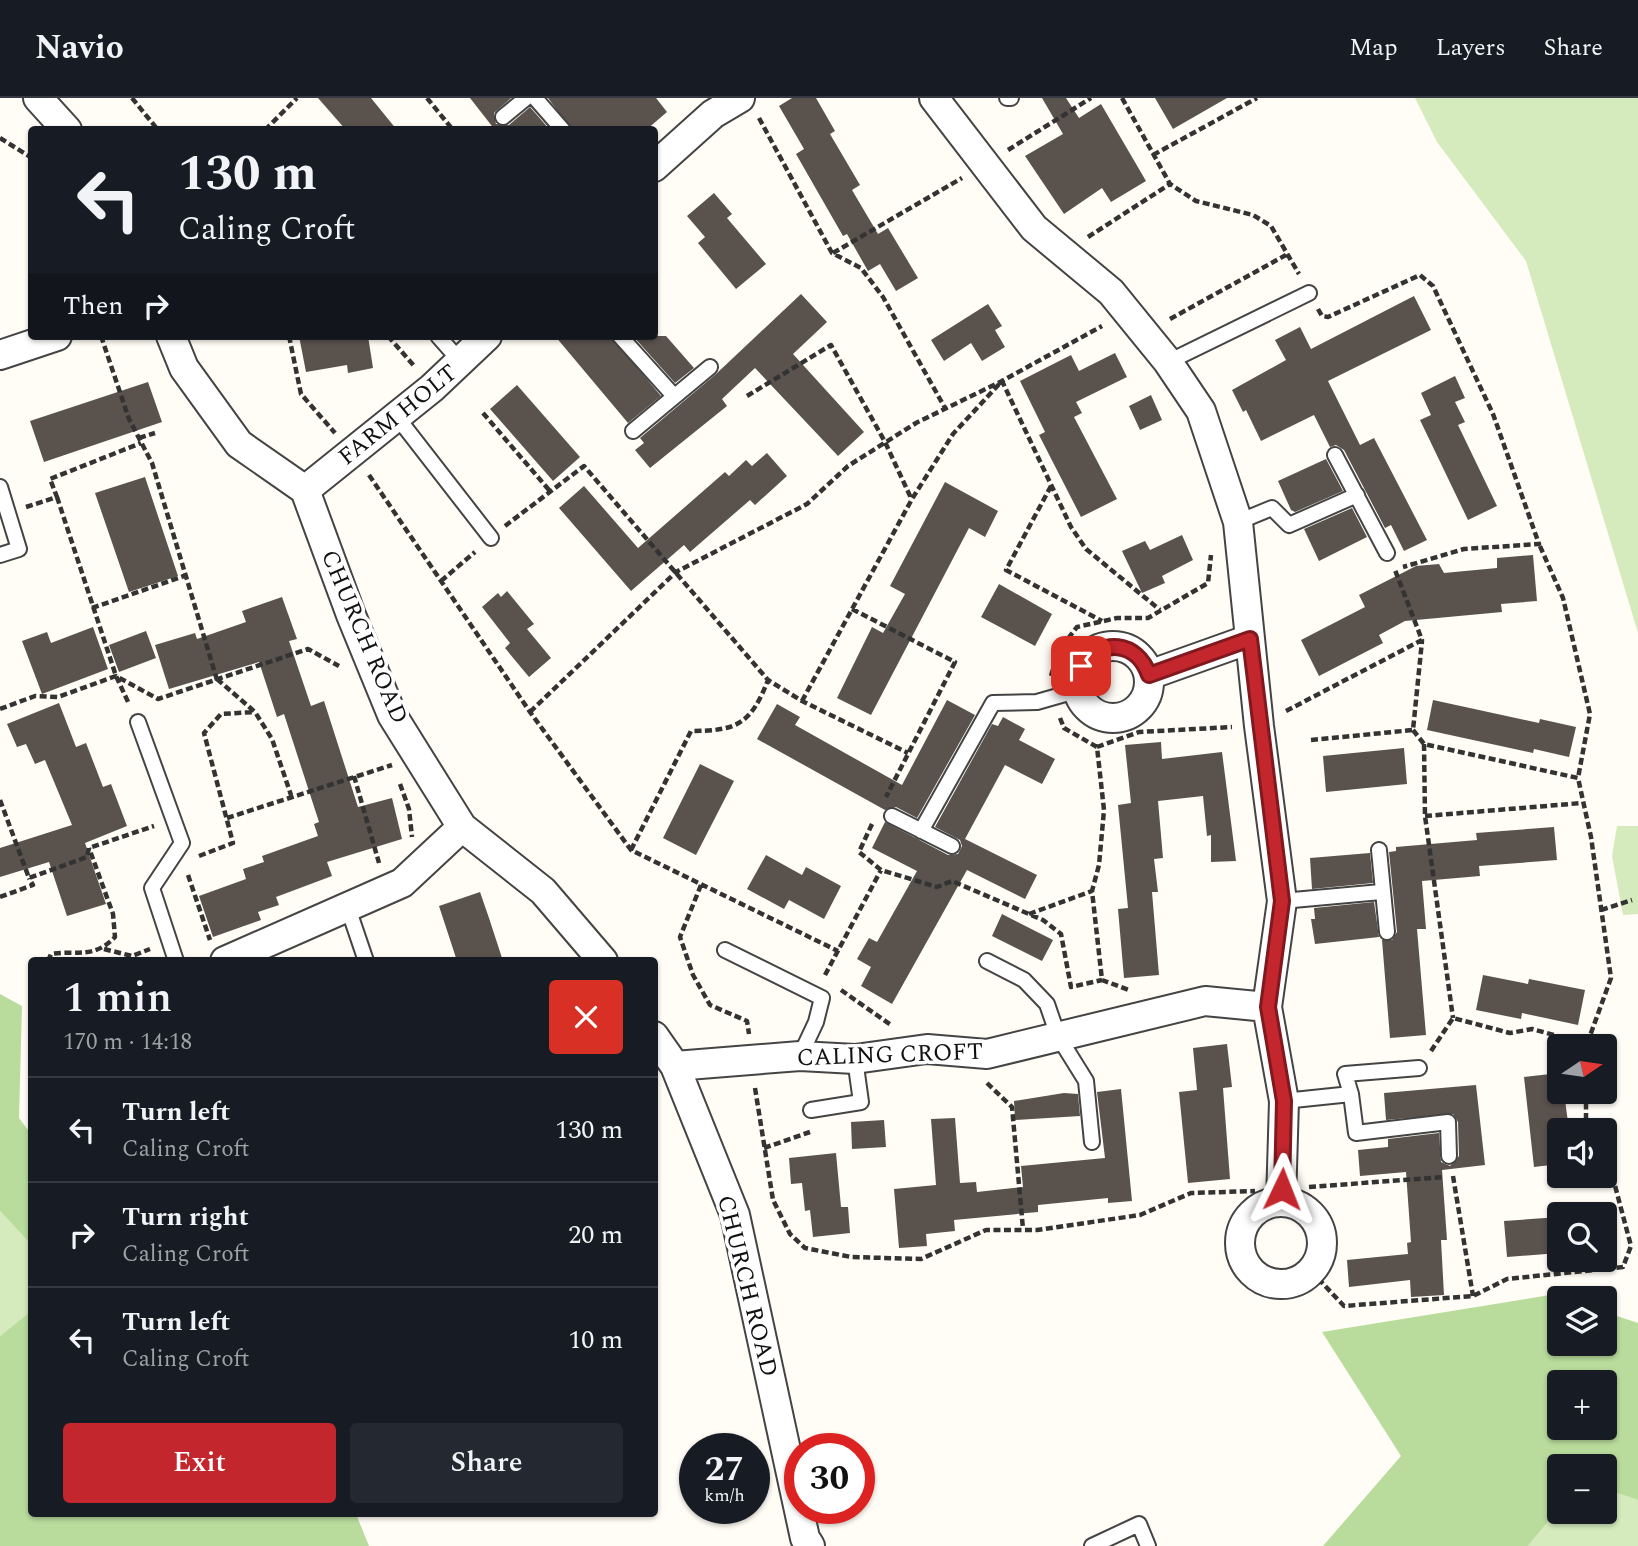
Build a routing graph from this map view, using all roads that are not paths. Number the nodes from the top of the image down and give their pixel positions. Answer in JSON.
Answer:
{"nodes":[{"id":1,"x":38,"y":98,"type":"edge"},
{"id":2,"x":526,"y":98,"type":"edge"},
{"id":3,"x":535,"y":98,"type":"edge"},
{"id":4,"x":934,"y":98,"type":"edge"},
{"id":5,"x":747,"y":104,"type":"edge"},
{"id":6,"x":503,"y":117,"type":"dead end"},
{"id":7,"x":63,"y":126,"type":"edge"},
{"id":8,"x":560,"y":126,"type":"edge"},
{"id":9,"x":658,"y":163,"type":"edge"},
{"id":10,"x":1309,"y":293,"type":"road end"},
{"id":11,"x":41,"y":340,"type":"edge"},
{"id":12,"x":173,"y":340,"type":"edge"},
{"id":13,"x":442,"y":340,"type":"edge"},
{"id":14,"x":483,"y":340,"type":"edge"},
{"id":15,"x":624,"y":340,"type":"edge"},
{"id":16,"x":1,"y":350,"type":"edge"},
{"id":17,"x":461,"y":362,"type":"junction"},
{"id":18,"x":1168,"y":362,"type":"junction"},
{"id":19,"x":710,"y":367,"type":"dead end"},
{"id":20,"x":674,"y":396,"type":"junction"},
{"id":21,"x":397,"y":417,"type":"junction"},
{"id":22,"x":633,"y":431,"type":"dead end"},
{"id":23,"x":1335,"y":455,"type":"dead end"},
{"id":24,"x":0,"y":487,"type":"edge"},
{"id":25,"x":305,"y":490,"type":"junction"},
{"id":26,"x":1357,"y":495,"type":"junction"},
{"id":27,"x":1238,"y":522,"type":"junction"},
{"id":28,"x":491,"y":538,"type":"road end"},
{"id":29,"x":1387,"y":553,"type":"road end"},
{"id":30,"x":0,"y":555,"type":"edge"},
{"id":31,"x":1250,"y":639,"type":"junction"},
{"id":32,"x":1149,"y":675,"type":"junction"},
{"id":33,"x":1079,"y":690,"type":"junction"},
{"id":34,"x":138,"y":722,"type":"road end"},
{"id":35,"x":892,"y":816,"type":"dead end"},
{"id":36,"x":462,"y":827,"type":"junction"},
{"id":37,"x":921,"y":831,"type":"junction"},
{"id":38,"x":952,"y":846,"type":"dead end"},
{"id":39,"x":1379,"y":850,"type":"dead end"},
{"id":40,"x":1381,"y":892,"type":"junction"},
{"id":41,"x":1282,"y":901,"type":"junction"},
{"id":42,"x":348,"y":908,"type":"junction"},
{"id":43,"x":1387,"y":932,"type":"dead end"},
{"id":44,"x":725,"y":950,"type":"dead end"},
{"id":45,"x":219,"y":954,"type":"edge"},
{"id":46,"x":175,"y":957,"type":"edge"},
{"id":47,"x":365,"y":957,"type":"edge"},
{"id":48,"x":600,"y":957,"type":"edge"},
{"id":49,"x":987,"y":961,"type":"dead end"},
{"id":50,"x":1268,"y":1007,"type":"junction"},
{"id":51,"x":1058,"y":1036,"type":"junction"},
{"id":52,"x":658,"y":1042,"type":"edge"},
{"id":53,"x":800,"y":1056,"type":"junction"},
{"id":54,"x":855,"y":1059,"type":"junction"},
{"id":55,"x":675,"y":1066,"type":"junction"},
{"id":56,"x":1419,"y":1068,"type":"road end"},
{"id":57,"x":1351,"y":1094,"type":"junction"},
{"id":58,"x":1284,"y":1101,"type":"junction"},
{"id":59,"x":811,"y":1110,"type":"road end"},
{"id":60,"x":1093,"y":1142,"type":"dead end"},
{"id":61,"x":1449,"y":1156,"type":"road end"},
{"id":62,"x":1281,"y":1196,"type":"junction"},
{"id":63,"x":810,"y":1546,"type":"edge"},
{"id":64,"x":1092,"y":1546,"type":"edge"},
{"id":65,"x":1148,"y":1546,"type":"edge"}],
"edges":[{"from":1,"to":7,"type":"street"},
{"from":2,"to":6,"type":"lane"},
{"from":3,"to":8,"type":"lane"},
{"from":4,"to":18,"type":"street"},
{"from":5,"to":9,"type":"street"},
{"from":10,"to":18,"type":"lane"},
{"from":11,"to":16,"type":"street"},
{"from":12,"to":25,"type":"street"},
{"from":13,"to":17,"type":"lane"},
{"from":14,"to":17,"type":"street","name":"FARM HOLT"},
{"from":15,"to":20,"type":"lane"},
{"from":17,"to":21,"type":"street","name":"FARM HOLT"},
{"from":18,"to":27,"type":"street"},
{"from":19,"to":20,"type":"lane"},
{"from":20,"to":22,"type":"lane"},
{"from":21,"to":25,"type":"street","name":"FARM HOLT"},
{"from":21,"to":28,"type":"lane"},
{"from":23,"to":26,"type":"lane"},
{"from":24,"to":30,"type":"lane"},
{"from":25,"to":36,"type":"street","name":"CHURCH ROAD"},
{"from":26,"to":27,"type":"lane"},
{"from":26,"to":29,"type":"lane"},
{"from":27,"to":31,"type":"street"},
{"from":31,"to":32,"type":"street"},
{"from":31,"to":41,"type":"street"},
{"from":32,"to":33,"type":"street"},
{"from":32,"to":33,"type":"street"},
{"from":33,"to":37,"type":"lane"},
{"from":34,"to":46,"type":"lane"},
{"from":35,"to":37,"type":"lane"},
{"from":36,"to":42,"type":"street"},
{"from":36,"to":48,"type":"street","name":"CHURCH ROAD"},
{"from":37,"to":38,"type":"lane"},
{"from":39,"to":40,"type":"lane"},
{"from":40,"to":41,"type":"lane"},
{"from":40,"to":43,"type":"lane"},
{"from":41,"to":50,"type":"street"},
{"from":42,"to":45,"type":"street"},
{"from":42,"to":47,"type":"lane"},
{"from":44,"to":53,"type":"lane"},
{"from":49,"to":51,"type":"lane"},
{"from":50,"to":51,"type":"street","name":"CALING CROFT"},
{"from":50,"to":58,"type":"street"},
{"from":51,"to":54,"type":"street","name":"CALING CROFT"},
{"from":51,"to":60,"type":"lane"},
{"from":52,"to":55,"type":"street","name":"CHURCH ROAD"},
{"from":53,"to":54,"type":"street","name":"CALING CROFT"},
{"from":53,"to":55,"type":"street","name":"CALING CROFT"},
{"from":54,"to":59,"type":"lane"},
{"from":55,"to":63,"type":"street","name":"CHURCH ROAD"},
{"from":56,"to":57,"type":"lane"},
{"from":57,"to":58,"type":"lane"},
{"from":57,"to":61,"type":"lane"},
{"from":58,"to":62,"type":"street"},
{"from":62,"to":62,"type":"street"},
{"from":64,"to":65,"type":"lane"}]}
